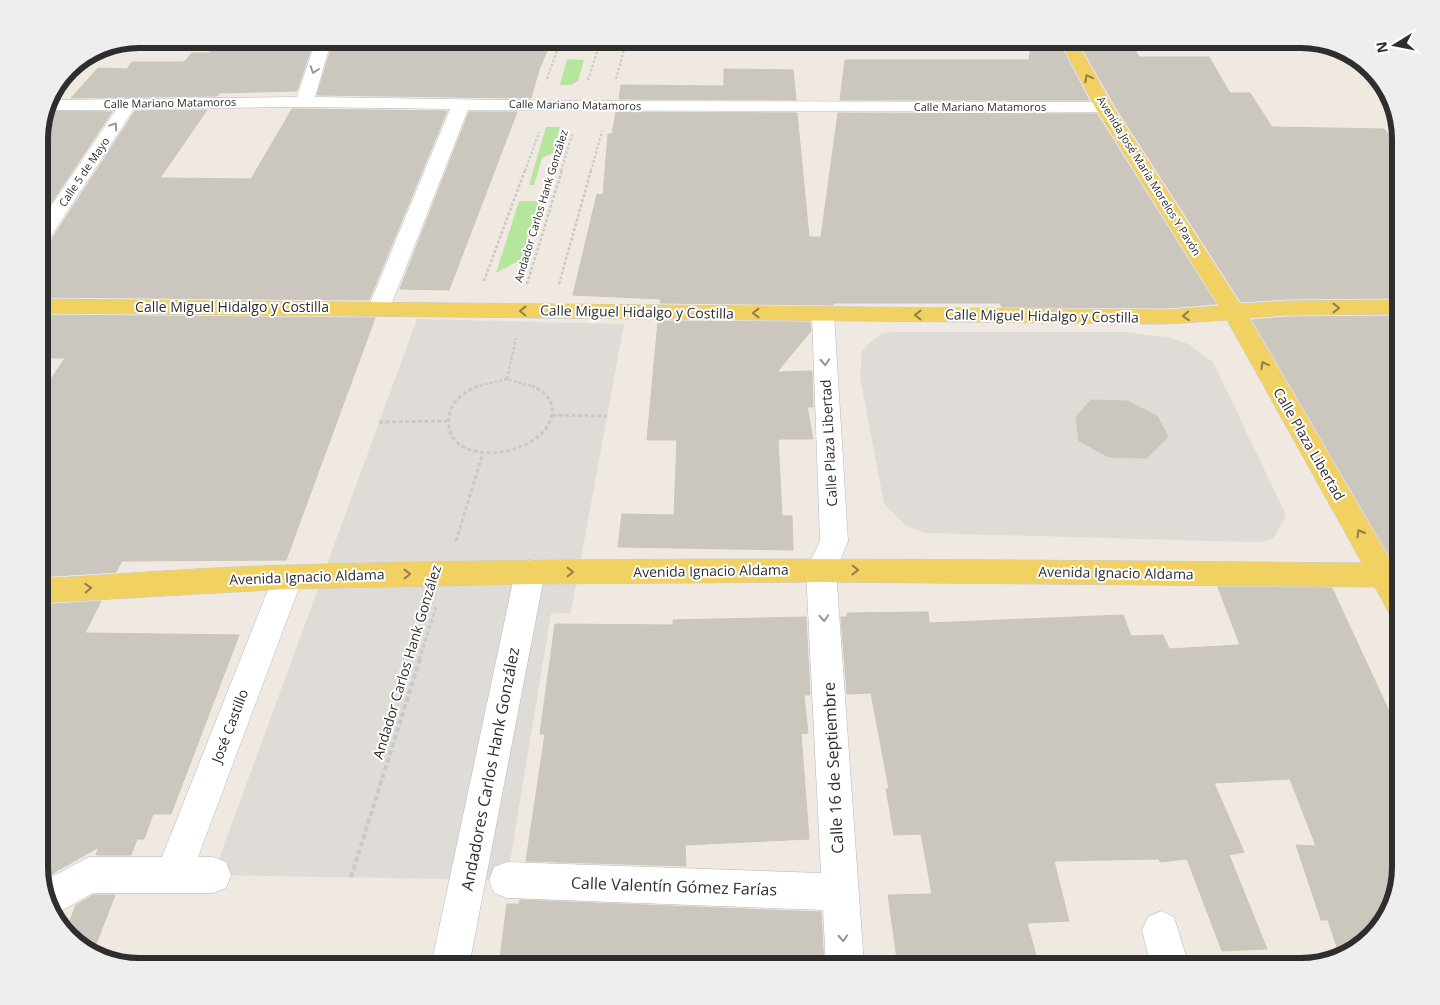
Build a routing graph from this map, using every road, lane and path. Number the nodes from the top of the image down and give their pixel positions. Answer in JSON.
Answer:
{"nodes":[{"id":1,"x":321,"y":48,"type":"edge"},
{"id":2,"x":559,"y":48,"type":"edge"},
{"id":3,"x":598,"y":48,"type":"edge"},
{"id":4,"x":625,"y":48,"type":"edge"},
{"id":5,"x":1072,"y":48,"type":"edge"},
{"id":6,"x":304,"y":102,"type":"junction"},
{"id":7,"x":462,"y":103,"type":"junction"},
{"id":8,"x":129,"y":104,"type":"junction"},
{"id":9,"x":54,"y":105,"type":"edge"},
{"id":10,"x":543,"y":105,"type":"junction"},
{"id":11,"x":580,"y":106,"type":"junction"},
{"id":12,"x":609,"y":106,"type":"junction"},
{"id":13,"x":1104,"y":107,"type":"junction"},
{"id":14,"x":48,"y":226,"type":"edge"},
{"id":15,"x":48,"y":306,"type":"edge"},
{"id":16,"x":1392,"y":307,"type":"edge"},
{"id":17,"x":379,"y":308,"type":"junction"},
{"id":18,"x":473,"y":310,"type":"junction"},
{"id":19,"x":518,"y":311,"type":"junction"},
{"id":20,"x":552,"y":311,"type":"junction"},
{"id":21,"x":1234,"y":312,"type":"junction"},
{"id":22,"x":823,"y":314,"type":"junction"},
{"id":23,"x":507,"y":379,"type":"junction"},
{"id":24,"x":552,"y":415,"type":"junction"},
{"id":25,"x":607,"y":416,"type":"dead end"},
{"id":26,"x":448,"y":421,"type":"junction"},
{"id":27,"x":379,"y":422,"type":"dead end"},
{"id":28,"x":483,"y":453,"type":"junction"},
{"id":29,"x":821,"y":570,"type":"junction"},
{"id":30,"x":530,"y":572,"type":"junction"},
{"id":31,"x":446,"y":573,"type":"junction"},
{"id":32,"x":1392,"y":574,"type":"edge"},
{"id":33,"x":1392,"y":576,"type":"edge"},
{"id":34,"x":288,"y":577,"type":"junction"},
{"id":35,"x":48,"y":590,"type":"edge"},
{"id":36,"x":213,"y":875,"type":"dead end"},
{"id":37,"x":173,"y":876,"type":"junction"},
{"id":38,"x":351,"y":877,"type":"dead end"},
{"id":39,"x":507,"y":880,"type":"dead end"},
{"id":40,"x":840,"y":892,"type":"junction"},
{"id":41,"x":53,"y":897,"type":"edge"},
{"id":42,"x":1161,"y":930,"type":"dead end"},
{"id":43,"x":452,"y":958,"type":"edge"},
{"id":44,"x":844,"y":958,"type":"edge"},
{"id":45,"x":1168,"y":958,"type":"edge"}],
"edges":[{"from":1,"to":6,"type":"street","one_way":true},
{"from":2,"to":10,"type":"path","name":"Andador Carlos Hank González"},
{"from":3,"to":11,"type":"path","name":"Andador Carlos Hank González"},
{"from":4,"to":12,"type":"path"},
{"from":13,"to":5,"type":"main road","name":"Avenida José María Morelos Y Pavón","one_way":true},
{"from":6,"to":7,"type":"street","name":"Calle Mariano Matamoros"},
{"from":6,"to":8,"type":"street","name":"Calle Mariano Matamoros"},
{"from":7,"to":10,"type":"street","name":"Calle Mariano Matamoros"},
{"from":7,"to":17,"type":"street"},
{"from":8,"to":9,"type":"street","name":"Calle Mariano Matamoros"},
{"from":14,"to":8,"type":"street","name":"Calle 5 de Mayo","one_way":true},
{"from":10,"to":11,"type":"street","name":"Calle Mariano Matamoros"},
{"from":10,"to":18,"type":"path","name":"Andador Carlos Hank González"},
{"from":11,"to":12,"type":"street","name":"Calle Mariano Matamoros"},
{"from":11,"to":19,"type":"path","name":"Andador Carlos Hank González"},
{"from":12,"to":13,"type":"street","name":"Calle Mariano Matamoros"},
{"from":12,"to":20,"type":"path"},
{"from":13,"to":21,"type":"main road","name":"Avenida José María Morelos Y Pavón"},
{"from":15,"to":17,"type":"main road","name":"Calle Miguel Hidalgo y Costilla"},
{"from":21,"to":16,"type":"main road","name":"Calle Miguel Hidalgo y Costilla","one_way":true},
{"from":17,"to":18,"type":"main road","name":"Calle Miguel Hidalgo y Costilla"},
{"from":18,"to":19,"type":"main road","name":"Calle Miguel Hidalgo y Costilla"},
{"from":20,"to":19,"type":"main road","name":"Calle Miguel Hidalgo y Costilla","one_way":true},
{"from":19,"to":23,"type":"path","name":"Andador Carlos Hank González"},
{"from":22,"to":20,"type":"main road","name":"Calle Miguel Hidalgo y Costilla","one_way":true},
{"from":21,"to":22,"type":"main road","name":"Calle Miguel Hidalgo y Costilla","one_way":true},
{"from":32,"to":21,"type":"main road","name":"Calle Plaza Libertad","one_way":true},
{"from":22,"to":29,"type":"street","name":"Calle Plaza Libertad","one_way":true},
{"from":23,"to":24,"type":"path"},
{"from":23,"to":26,"type":"path"},
{"from":24,"to":25,"type":"path"},
{"from":24,"to":28,"type":"path"},
{"from":26,"to":27,"type":"path"},
{"from":26,"to":28,"type":"path"},
{"from":28,"to":31,"type":"path","name":"Andador Carlos Hank González"},
{"from":30,"to":29,"type":"main road","name":"Avenida Ignacio Aldama","one_way":true},
{"from":29,"to":33,"type":"main road","name":"Avenida Ignacio Aldama","one_way":true},
{"from":29,"to":40,"type":"street","name":"Calle 16 de Septiembre","one_way":true},
{"from":30,"to":31,"type":"main road","name":"Avenida Ignacio Aldama"},
{"from":30,"to":43,"type":"street","name":"Andadores Carlos Hank González"},
{"from":34,"to":31,"type":"main road","name":"Avenida Ignacio Aldama","one_way":true},
{"from":31,"to":38,"type":"path","name":"Andador Carlos Hank González"},
{"from":35,"to":34,"type":"main road","name":"Avenida Ignacio Aldama","one_way":true},
{"from":34,"to":37,"type":"street","name":"José Castillo"},
{"from":36,"to":37,"type":"street"},
{"from":37,"to":41,"type":"street"},
{"from":39,"to":40,"type":"street","name":"Calle Valentín Gómez Farías"},
{"from":40,"to":44,"type":"street","name":"Calle 16 de Septiembre","one_way":true},
{"from":42,"to":45,"type":"street"}]}
